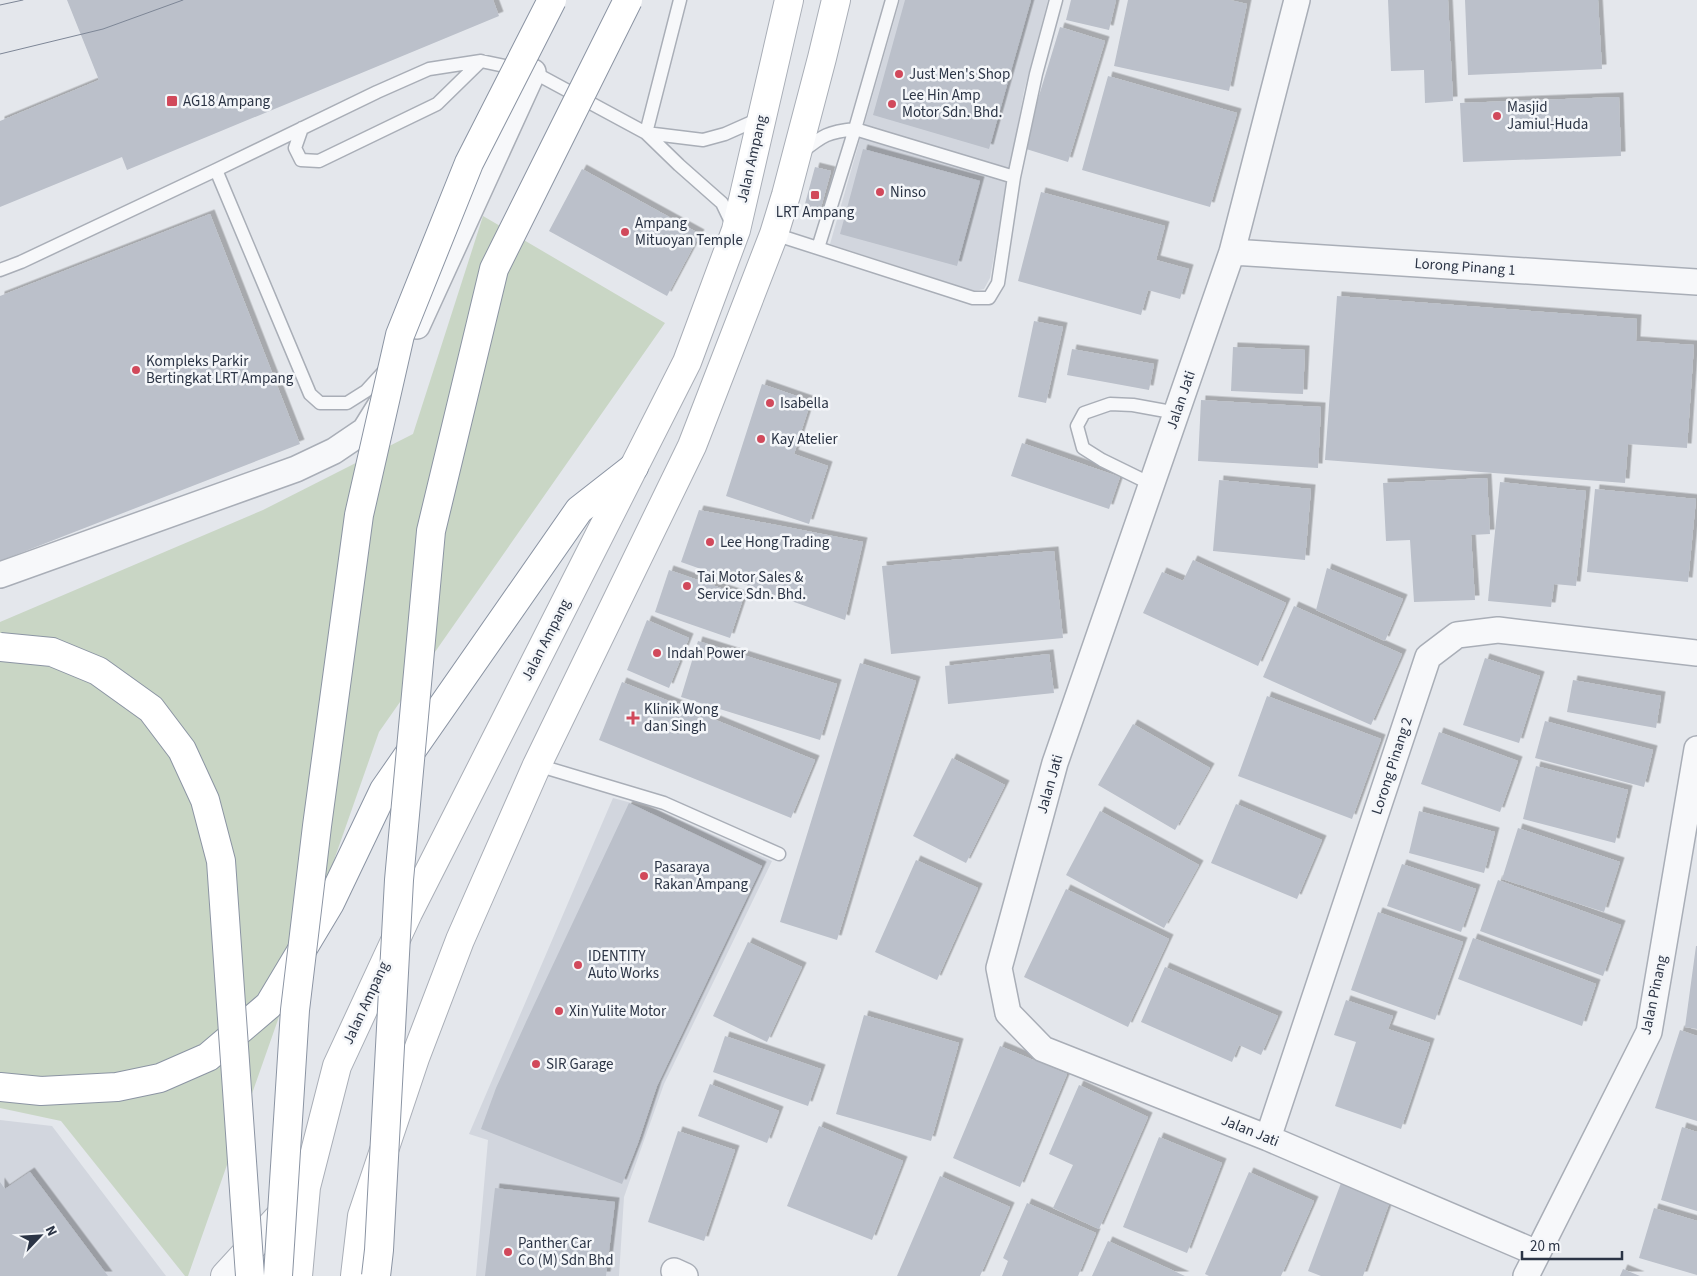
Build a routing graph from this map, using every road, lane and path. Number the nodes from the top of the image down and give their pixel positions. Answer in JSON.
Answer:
{"nodes":[{"id":1,"x":553,"y":0,"type":"edge"},
{"id":2,"x":628,"y":0,"type":"edge"},
{"id":3,"x":680,"y":0,"type":"edge"},
{"id":4,"x":788,"y":0,"type":"edge"},
{"id":5,"x":836,"y":0,"type":"edge"},
{"id":6,"x":892,"y":0,"type":"edge"},
{"id":7,"x":1056,"y":0,"type":"edge"},
{"id":8,"x":1297,"y":0,"type":"edge"},
{"id":9,"x":480,"y":61,"type":"junction"},
{"id":10,"x":536,"y":63,"type":"junction"},
{"id":11,"x":761,"y":118,"type":"junction"},
{"id":12,"x":302,"y":128,"type":"junction"},
{"id":13,"x":855,"y":129,"type":"junction"},
{"id":14,"x":646,"y":133,"type":"junction"},
{"id":15,"x":796,"y":157,"type":"junction"},
{"id":16,"x":216,"y":170,"type":"junction"},
{"id":17,"x":1014,"y":177,"type":"junction"},
{"id":18,"x":736,"y":230,"type":"junction"},
{"id":19,"x":774,"y":234,"type":"junction"},
{"id":20,"x":818,"y":248,"type":"junction"},
{"id":21,"x":1232,"y":252,"type":"junction"},
{"id":22,"x":0,"y":270,"type":"edge"},
{"id":23,"x":1697,"y":282,"type":"edge"},
{"id":24,"x":407,"y":346,"type":"junction"},
{"id":25,"x":1177,"y":413,"type":"junction"},
{"id":26,"x":634,"y":466,"type":"junction"},
{"id":27,"x":1151,"y":484,"type":"junction"},
{"id":28,"x":0,"y":576,"type":"edge"},
{"id":29,"x":0,"y":647,"type":"edge"},
{"id":30,"x":1697,"y":653,"type":"edge"},
{"id":31,"x":1697,"y":749,"type":"edge"},
{"id":32,"x":537,"y":765,"type":"junction"},
{"id":33,"x":778,"y":854,"type":"dead end"},
{"id":34,"x":0,"y":1087,"type":"edge"},
{"id":35,"x":1268,"y":1138,"type":"junction"},
{"id":36,"x":306,"y":1187,"type":"junction"},
{"id":37,"x":1537,"y":1253,"type":"junction"},
{"id":38,"x":225,"y":1276,"type":"edge"},
{"id":39,"x":250,"y":1276,"type":"edge"},
{"id":40,"x":278,"y":1276,"type":"edge"},
{"id":41,"x":298,"y":1276,"type":"edge"},
{"id":42,"x":355,"y":1276,"type":"edge"},
{"id":43,"x":376,"y":1276,"type":"edge"},
{"id":44,"x":1526,"y":1276,"type":"edge"}],
"edges":[{"from":1,"to":10,"type":"lane"},
{"from":1,"to":40,"type":"main road","bridge":true},
{"from":2,"to":43,"type":"main road","bridge":true},
{"from":3,"to":14,"type":"lane"},
{"from":4,"to":11,"type":"main road","name":"Jalan Ampang"},
{"from":5,"to":15,"type":"main road"},
{"from":6,"to":13,"type":"lane"},
{"from":7,"to":17,"type":"lane"},
{"from":8,"to":21,"type":"street","name":"Jalan Jati"},
{"from":9,"to":10,"type":"lane"},
{"from":9,"to":12,"type":"lane"},
{"from":9,"to":12,"type":"lane"},
{"from":10,"to":14,"type":"lane"},
{"from":10,"to":24,"type":"street"},
{"from":11,"to":14,"type":"lane"},
{"from":11,"to":18,"type":"main road","name":"Jalan Ampang"},
{"from":12,"to":16,"type":"lane"},
{"from":13,"to":15,"type":"lane"},
{"from":13,"to":17,"type":"lane"},
{"from":13,"to":20,"type":"lane"},
{"from":14,"to":18,"type":"lane"},
{"from":15,"to":19,"type":"main road"},
{"from":16,"to":22,"type":"lane"},
{"from":16,"to":24,"type":"lane"},
{"from":17,"to":20,"type":"lane"},
{"from":18,"to":26,"type":"main road","name":"Jalan Ampang"},
{"from":19,"to":20,"type":"lane"},
{"from":19,"to":32,"type":"main road"},
{"from":21,"to":23,"type":"street","name":"Lorong Pinang 1"},
{"from":21,"to":25,"type":"street","name":"Jalan Jati"},
{"from":24,"to":28,"type":"street"},
{"from":25,"to":27,"type":"street","name":"Jalan Jati"},
{"from":25,"to":27,"type":"lane"},
{"from":26,"to":34,"type":"main road"},
{"from":26,"to":36,"type":"main road","name":"Jalan Ampang"},
{"from":27,"to":35,"type":"street","name":"Jalan Jati"},
{"from":29,"to":39,"type":"main road","bridge":true},
{"from":30,"to":35,"type":"street","name":"Lorong Pinang 2"},
{"from":31,"to":37,"type":"street","name":"Jalan Pinang"},
{"from":32,"to":33,"type":"lane"},
{"from":32,"to":42,"type":"main road"},
{"from":35,"to":37,"type":"street","name":"Jalan Jati"},
{"from":36,"to":38,"type":"street"},
{"from":36,"to":41,"type":"main road","name":"Jalan Ampang"},
{"from":37,"to":44,"type":"street","name":"Jalan Pinang"}]}
